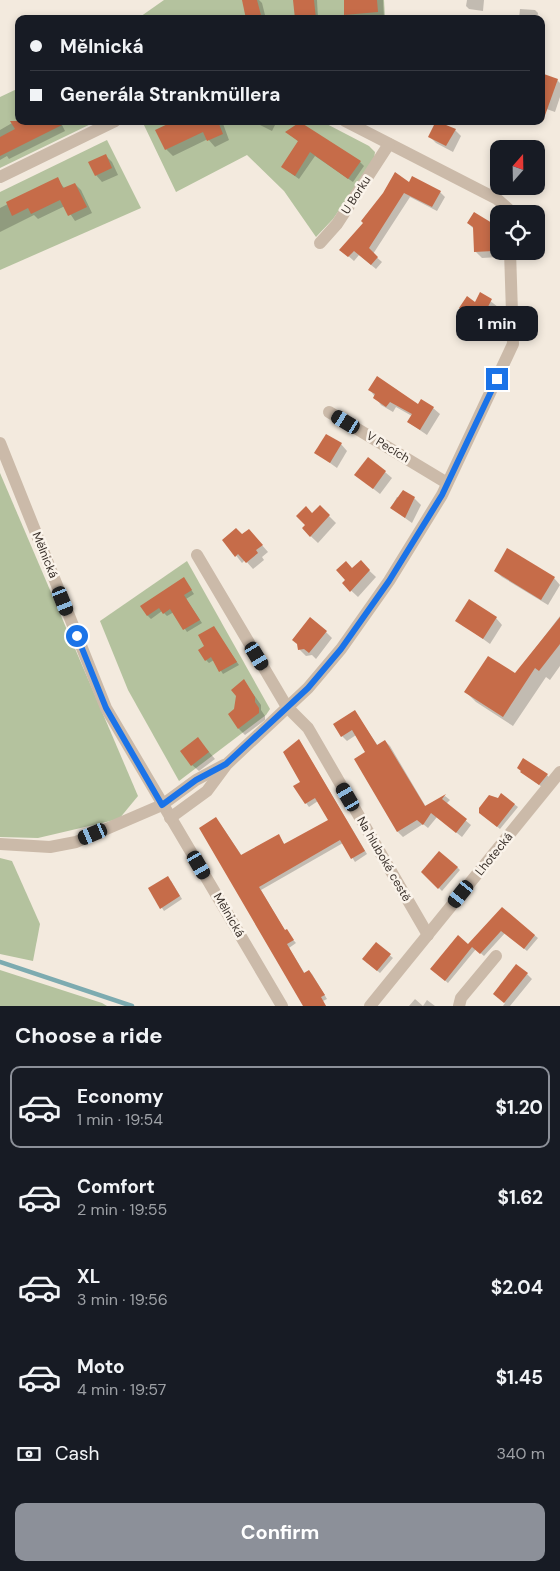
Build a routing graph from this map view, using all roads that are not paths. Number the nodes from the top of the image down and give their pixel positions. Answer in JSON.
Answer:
{"nodes":[{"id":1,"x":107,"y":125,"type":"edge"},
{"id":2,"x":353,"y":125,"type":"edge"},
{"id":3,"x":389,"y":144,"type":"junction"},
{"id":4,"x":0,"y":177,"type":"edge"},
{"id":5,"x":504,"y":205,"type":"edge"},
{"id":6,"x":320,"y":243,"type":"dead end"},
{"id":7,"x":510,"y":260,"type":"edge"},
{"id":8,"x":329,"y":412,"type":"dead end"},
{"id":9,"x":0,"y":444,"type":"edge"},
{"id":10,"x":448,"y":483,"type":"junction"},
{"id":11,"x":197,"y":555,"type":"dead end"},
{"id":12,"x":287,"y":707,"type":"junction"},
{"id":13,"x":226,"y":764,"type":"junction"},
{"id":14,"x":560,"y":772,"type":"edge"},
{"id":15,"x":162,"y":805,"type":"junction"},
{"id":16,"x":170,"y":818,"type":"junction"},
{"id":17,"x":0,"y":844,"type":"edge"},
{"id":18,"x":428,"y":936,"type":"junction"},
{"id":19,"x":496,"y":956,"type":"dead end"},
{"id":20,"x":282,"y":1006,"type":"edge"},
{"id":21,"x":370,"y":1006,"type":"edge"},
{"id":22,"x":459,"y":1006,"type":"edge"}],
"edges":[{"from":1,"to":4,"type":"street"},
{"from":2,"to":3,"type":"street"},
{"from":3,"to":5,"type":"street"},
{"from":3,"to":6,"type":"street","name":"U Borku"},
{"from":7,"to":10,"type":"street"},
{"from":8,"to":10,"type":"street","name":"V Pecích"},
{"from":9,"to":15,"type":"street","name":"Mělnická"},
{"from":10,"to":12,"type":"street"},
{"from":11,"to":12,"type":"street","name":"Na hluboké cestě"},
{"from":12,"to":13,"type":"street"},
{"from":12,"to":18,"type":"street","name":"Na hluboké cestě"},
{"from":13,"to":15,"type":"street"},
{"from":13,"to":16,"type":"street"},
{"from":14,"to":18,"type":"street","name":"Lhotecká"},
{"from":15,"to":16,"type":"street","name":"Mělnická"},
{"from":15,"to":17,"type":"street"},
{"from":16,"to":20,"type":"street","name":"Mělnická"},
{"from":18,"to":21,"type":"street","name":"Lhotecká"},
{"from":19,"to":22,"type":"street"}]}
